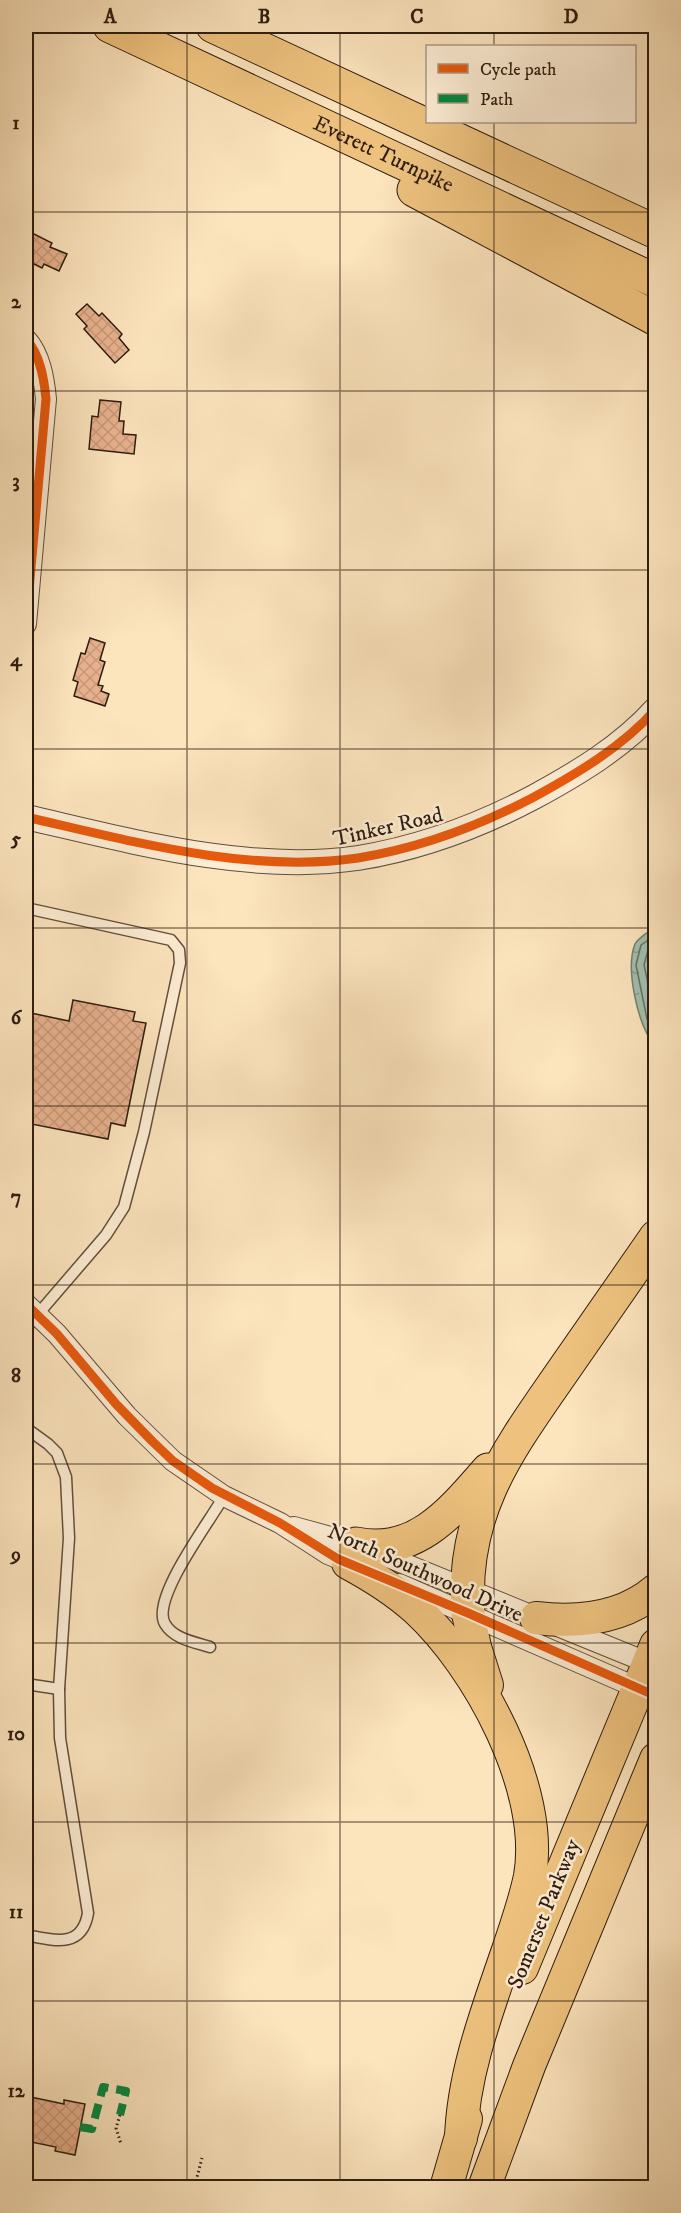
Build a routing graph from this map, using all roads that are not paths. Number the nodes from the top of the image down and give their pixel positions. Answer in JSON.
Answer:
{"nodes":[{"id":1,"x":110,"y":26,"type":"edge"},
{"id":2,"x":213,"y":26,"type":"edge"},
{"id":3,"x":362,"y":143,"type":"junction"},
{"id":4,"x":656,"y":232,"type":"edge"},
{"id":5,"x":656,"y":281,"type":"edge"},
{"id":6,"x":656,"y":319,"type":"edge"},
{"id":7,"x":26,"y":339,"type":"edge"},
{"id":8,"x":26,"y":611,"type":"edge"},
{"id":9,"x":656,"y":710,"type":"edge"},
{"id":10,"x":26,"y":817,"type":"edge"},
{"id":11,"x":26,"y":908,"type":"edge"},
{"id":12,"x":656,"y":1237,"type":"edge"},
{"id":13,"x":30,"y":1315,"type":"edge"},
{"id":14,"x":539,"y":1405,"type":"junction"},
{"id":15,"x":26,"y":1428,"type":"edge"},
{"id":16,"x":224,"y":1496,"type":"junction"},
{"id":17,"x":352,"y":1553,"type":"junction"},
{"id":18,"x":656,"y":1590,"type":"edge"},
{"id":19,"x":468,"y":1601,"type":"junction"},
{"id":20,"x":536,"y":1618,"type":"junction"},
{"id":21,"x":210,"y":1647,"type":"dead end"},
{"id":22,"x":650,"y":1672,"type":"edge"},
{"id":23,"x":26,"y":1684,"type":"edge"},
{"id":24,"x":59,"y":1689,"type":"junction"},
{"id":25,"x":501,"y":1728,"type":"junction"},
{"id":26,"x":656,"y":1759,"type":"edge"},
{"id":27,"x":656,"y":1794,"type":"edge"},
{"id":28,"x":615,"y":1858,"type":"junction"},
{"id":29,"x":26,"y":1935,"type":"edge"},
{"id":30,"x":460,"y":2138,"type":"junction"},
{"id":31,"x":446,"y":2187,"type":"edge"},
{"id":32,"x":484,"y":2187,"type":"edge"}],
"edges":[{"from":1,"to":3,"type":"highway","name":"Everett Turnpike"},
{"from":2,"to":4,"type":"highway","name":"Everett Turnpike"},
{"from":3,"to":5,"type":"highway","name":"Everett Turnpike"},
{"from":3,"to":6,"type":"highway"},
{"from":7,"to":8,"type":"street"},
{"from":9,"to":10,"type":"street","name":"Tinker Road"},
{"from":11,"to":13,"type":"lane"},
{"from":12,"to":14,"type":"highway"},
{"from":13,"to":16,"type":"street","name":"North Southwood Drive"},
{"from":14,"to":17,"type":"highway"},
{"from":14,"to":19,"type":"highway"},
{"from":15,"to":24,"type":"lane"},
{"from":16,"to":17,"type":"street","name":"North Southwood Drive"},
{"from":16,"to":21,"type":"lane"},
{"from":17,"to":19,"type":"street","name":"North Southwood Drive"},
{"from":17,"to":25,"type":"main road"},
{"from":18,"to":20,"type":"main road"},
{"from":19,"to":20,"type":"street","name":"North Southwood Drive"},
{"from":19,"to":22,"type":"street","name":"North Southwood Drive"},
{"from":19,"to":25,"type":"main road"},
{"from":20,"to":22,"type":"street","name":"North Southwood Drive"},
{"from":22,"to":30,"type":"main road","name":"Somerset Parkway"},
{"from":23,"to":24,"type":"lane"},
{"from":24,"to":29,"type":"lane"},
{"from":25,"to":30,"type":"main road"},
{"from":26,"to":28,"type":"main road","name":"Somerset Parkway"},
{"from":27,"to":28,"type":"main road"},
{"from":28,"to":32,"type":"main road","name":"Somerset Parkway"},
{"from":30,"to":31,"type":"main road","name":"Somerset Parkway"}]}
